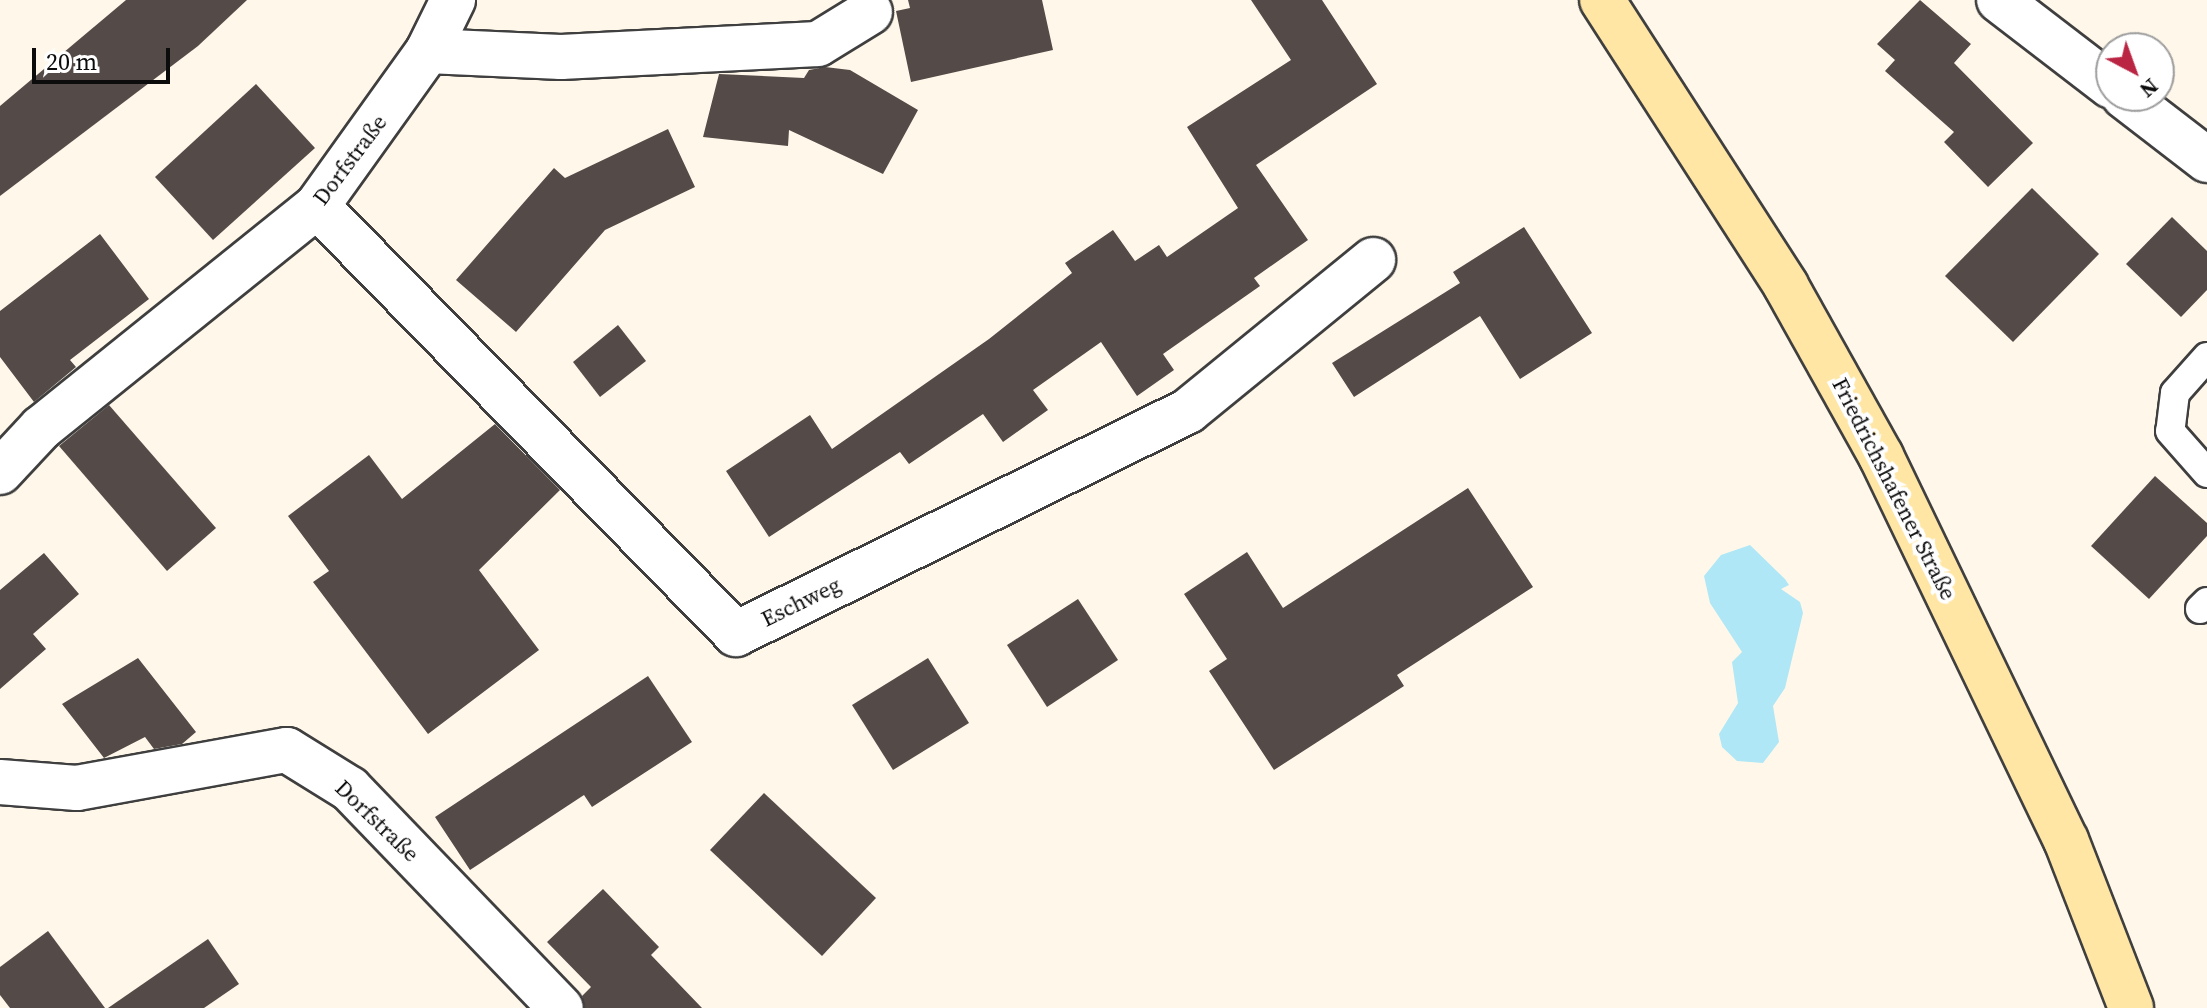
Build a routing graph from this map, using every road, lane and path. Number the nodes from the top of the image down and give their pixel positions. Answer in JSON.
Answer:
{"nodes":[{"id":1,"x":453,"y":0,"type":"edge"},
{"id":2,"x":1602,"y":0,"type":"edge"},
{"id":3,"x":1999,"y":0,"type":"edge"},
{"id":4,"x":870,"y":12,"type":"dead end"},
{"id":5,"x":428,"y":51,"type":"junction"},
{"id":6,"x":2095,"y":74,"type":"edge"},
{"id":7,"x":2145,"y":112,"type":"edge"},
{"id":8,"x":2207,"y":160,"type":"edge"},
{"id":9,"x":317,"y":206,"type":"junction"},
{"id":10,"x":1373,"y":260,"type":"dead end"},
{"id":11,"x":2207,"y":357,"type":"edge"},
{"id":12,"x":0,"y":472,"type":"edge"},
{"id":13,"x":2207,"y":473,"type":"edge"},
{"id":14,"x":0,"y":782,"type":"edge"},
{"id":15,"x":561,"y":1008,"type":"edge"},
{"id":16,"x":2131,"y":1008,"type":"edge"}],
"edges":[{"from":1,"to":5,"type":"street","name":"Dorfstraße"},
{"from":2,"to":16,"type":"main road","name":"Friedrichshafener Straße"},
{"from":3,"to":6,"type":"street"},
{"from":4,"to":5,"type":"street"},
{"from":5,"to":9,"type":"street","name":"Dorfstraße"},
{"from":7,"to":8,"type":"street"},
{"from":9,"to":10,"type":"street","name":"Eschweg"},
{"from":9,"to":12,"type":"street","name":"Dorfstraße"},
{"from":11,"to":13,"type":"lane"},
{"from":14,"to":15,"type":"street","name":"Dorfstraße"}]}
